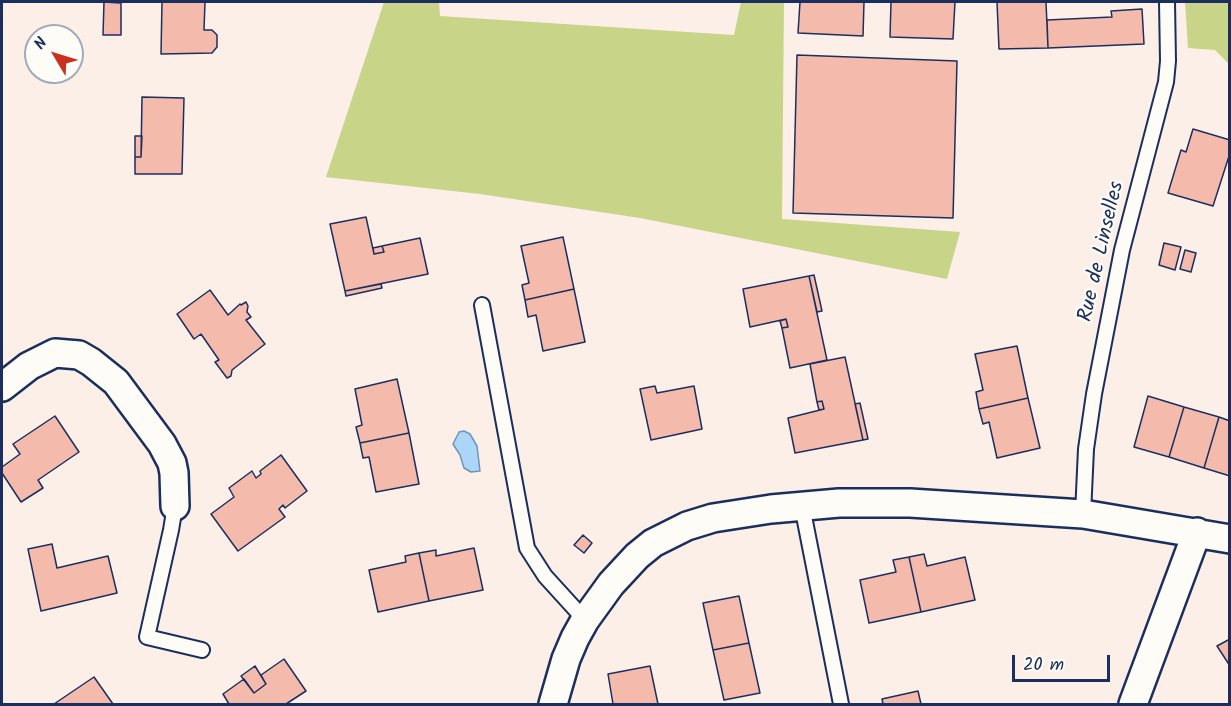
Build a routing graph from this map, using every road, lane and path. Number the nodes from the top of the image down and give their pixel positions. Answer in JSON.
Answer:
{"nodes":[{"id":1,"x":1167,"y":2,"type":"edge"},
{"id":2,"x":482,"y":305,"type":"dead end"},
{"id":3,"x":2,"y":387,"type":"edge"},
{"id":4,"x":175,"y":506,"type":"joint"},
{"id":5,"x":802,"y":506,"type":"junction"},
{"id":6,"x":1083,"y":514,"type":"junction"},
{"id":7,"x":1197,"y":532,"type":"junction"},
{"id":8,"x":1230,"y":538,"type":"edge"},
{"id":9,"x":585,"y":620,"type":"junction"},
{"id":10,"x":202,"y":650,"type":"dead end"},
{"id":11,"x":553,"y":705,"type":"edge"},
{"id":12,"x":842,"y":705,"type":"edge"},
{"id":13,"x":1133,"y":705,"type":"edge"}],
"edges":[{"from":1,"to":6,"type":"lane","name":"Rue de Linselles"},
{"from":2,"to":9,"type":"lane"},
{"from":3,"to":4,"type":"street"},
{"from":4,"to":10,"type":"lane"},
{"from":5,"to":6,"type":"street"},
{"from":5,"to":9,"type":"street"},
{"from":5,"to":12,"type":"lane"},
{"from":6,"to":7,"type":"street"},
{"from":7,"to":8,"type":"street"},
{"from":7,"to":13,"type":"street"},
{"from":9,"to":11,"type":"street"}]}
